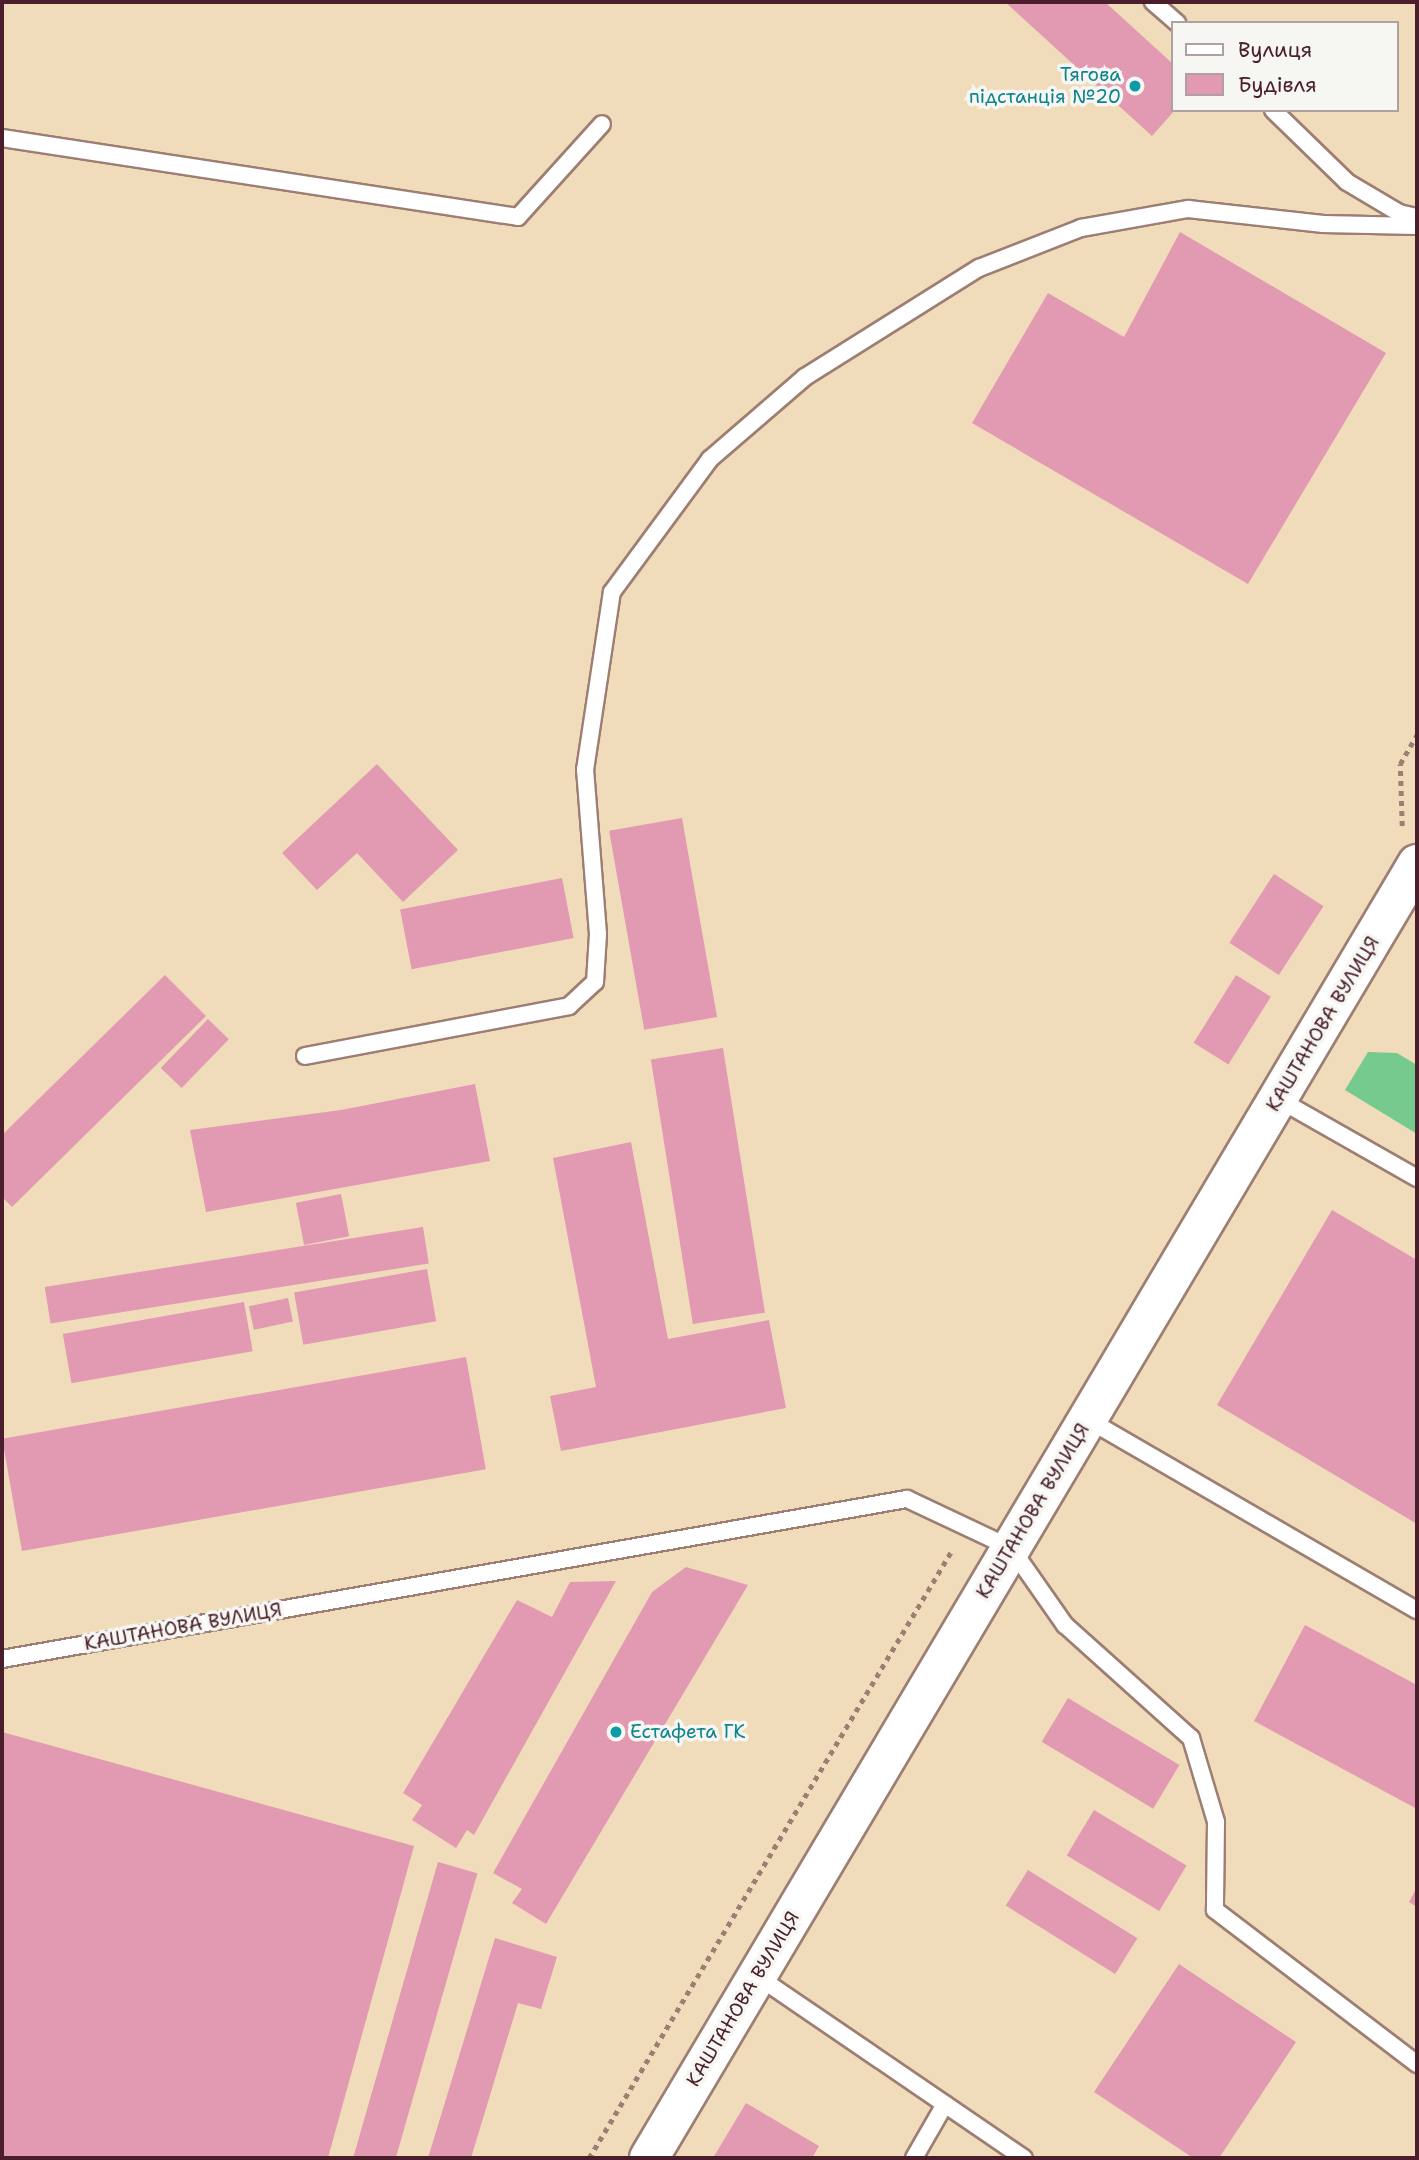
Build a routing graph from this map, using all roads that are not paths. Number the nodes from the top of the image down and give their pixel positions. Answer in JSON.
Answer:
{"nodes":[{"id":1,"x":1153,"y":2,"type":"edge"},
{"id":2,"x":1175,"y":21,"type":"edge"},
{"id":3,"x":1275,"y":112,"type":"edge"},
{"id":4,"x":602,"y":124,"type":"dead end"},
{"id":5,"x":2,"y":138,"type":"edge"},
{"id":6,"x":1417,"y":216,"type":"edge"},
{"id":7,"x":1417,"y":226,"type":"edge"},
{"id":8,"x":1417,"y":864,"type":"edge"},
{"id":9,"x":305,"y":1055,"type":"dead end"},
{"id":10,"x":1278,"y":1099,"type":"junction"},
{"id":11,"x":1417,"y":1178,"type":"edge"},
{"id":12,"x":1087,"y":1419,"type":"junction"},
{"id":13,"x":1011,"y":1548,"type":"junction"},
{"id":14,"x":1417,"y":1610,"type":"edge"},
{"id":15,"x":2,"y":1659,"type":"edge"},
{"id":16,"x":757,"y":1976,"type":"junction"},
{"id":17,"x":1417,"y":2064,"type":"edge"},
{"id":18,"x":945,"y":2105,"type":"junction"},
{"id":19,"x":649,"y":2158,"type":"edge"},
{"id":20,"x":914,"y":2158,"type":"edge"},
{"id":21,"x":1024,"y":2158,"type":"edge"}],
"edges":[{"from":1,"to":2,"type":"lane"},
{"from":3,"to":6,"type":"lane"},
{"from":4,"to":5,"type":"lane"},
{"from":7,"to":9,"type":"lane"},
{"from":8,"to":10,"type":"street","name":"КАШТАНОВА ВУЛИЦЯ"},
{"from":10,"to":11,"type":"lane"},
{"from":10,"to":12,"type":"street","name":"КАШТАНОВА ВУЛИЦЯ"},
{"from":12,"to":13,"type":"street","name":"КАШТАНОВА ВУЛИЦЯ"},
{"from":12,"to":14,"type":"lane"},
{"from":13,"to":15,"type":"lane","name":"КАШТАНОВА ВУЛИЦЯ"},
{"from":13,"to":16,"type":"street","name":"КАШТАНОВА ВУЛИЦЯ"},
{"from":13,"to":17,"type":"lane"},
{"from":16,"to":18,"type":"lane"},
{"from":16,"to":19,"type":"street","name":"КАШТАНОВА ВУЛИЦЯ"},
{"from":18,"to":20,"type":"lane"},
{"from":18,"to":21,"type":"lane"}]}
